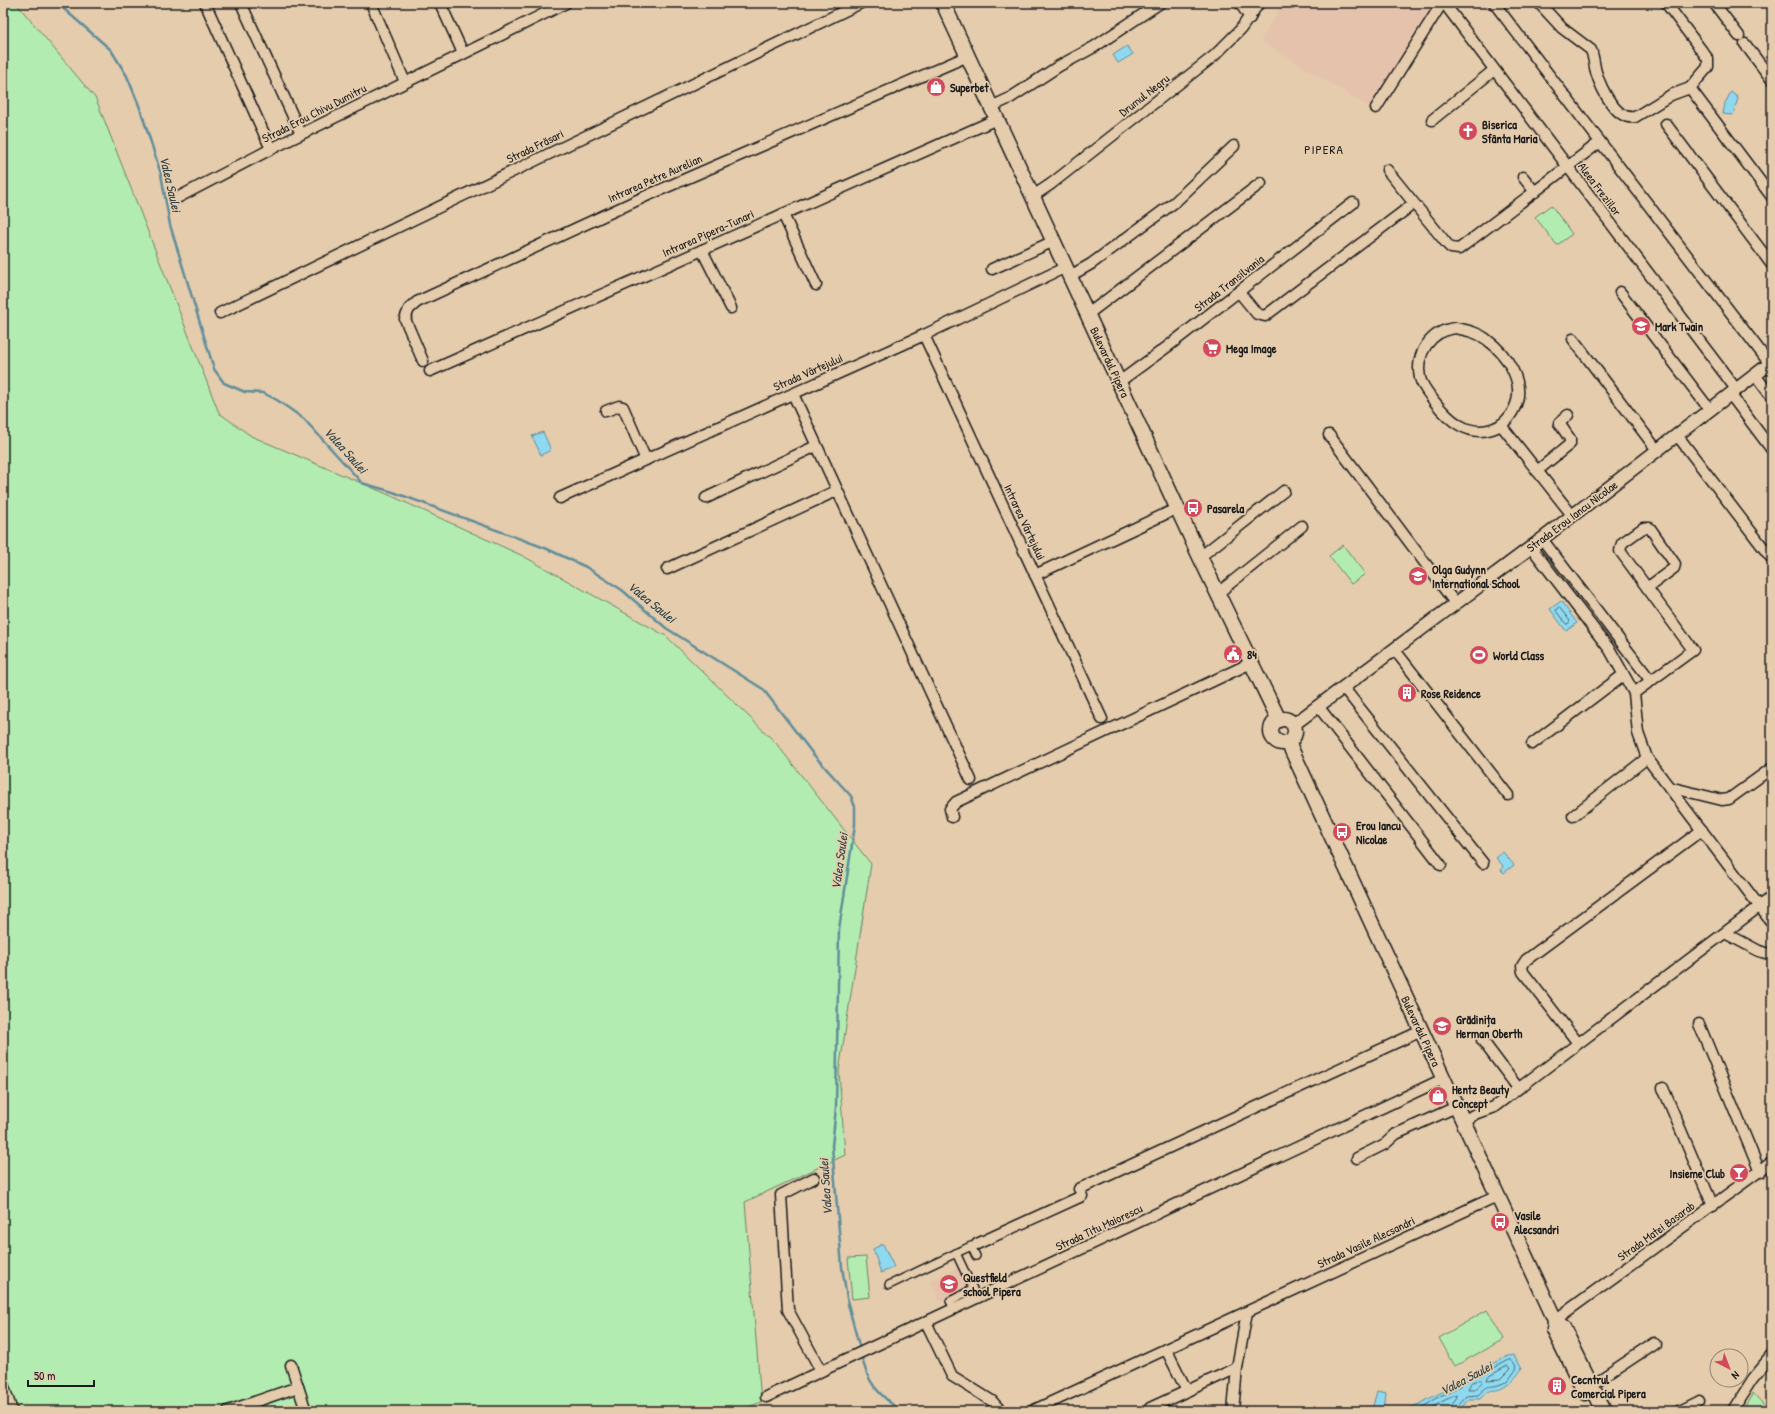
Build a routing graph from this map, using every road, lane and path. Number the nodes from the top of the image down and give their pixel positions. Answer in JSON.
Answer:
{"nodes":[{"id":1,"x":205,"y":3,"type":"edge"},
{"id":2,"x":241,"y":3,"type":"edge"},
{"id":3,"x":370,"y":3,"type":"edge"},
{"id":4,"x":440,"y":3,"type":"edge"},
{"id":5,"x":566,"y":3,"type":"edge"},
{"id":6,"x":861,"y":3,"type":"edge"},
{"id":7,"x":944,"y":3,"type":"edge"},
{"id":8,"x":1160,"y":3,"type":"edge"},
{"id":9,"x":1240,"y":3,"type":"edge"},
{"id":10,"x":1259,"y":3,"type":"edge"},
{"id":11,"x":1443,"y":3,"type":"edge"},
{"id":12,"x":1494,"y":3,"type":"edge"},
{"id":13,"x":1539,"y":3,"type":"edge"},
{"id":14,"x":1666,"y":3,"type":"edge"},
{"id":15,"x":1714,"y":3,"type":"edge"},
{"id":16,"x":1250,"y":18,"type":"junction"},
{"id":17,"x":463,"y":53,"type":"junction"},
{"id":18,"x":968,"y":56,"type":"junction"},
{"id":19,"x":1494,"y":70,"type":"junction"},
{"id":20,"x":1772,"y":80,"type":"edge"},
{"id":21,"x":405,"y":82,"type":"junction"},
{"id":22,"x":1690,"y":88,"type":"junction"},
{"id":23,"x":1376,"y":108,"type":"dead end"},
{"id":24,"x":994,"y":113,"type":"junction"},
{"id":25,"x":1432,"y":120,"type":"dead end"},
{"id":26,"x":1666,"y":124,"type":"dead end"},
{"id":27,"x":301,"y":134,"type":"junction"},
{"id":28,"x":1600,"y":142,"type":"junction"},
{"id":29,"x":1234,"y":146,"type":"dead end"},
{"id":30,"x":272,"y":149,"type":"junction"},
{"id":31,"x":1567,"y":168,"type":"junction"},
{"id":32,"x":1387,"y":170,"type":"dead end"},
{"id":33,"x":1523,"y":177,"type":"dead end"},
{"id":34,"x":1260,"y":183,"type":"dead end"},
{"id":35,"x":1535,"y":192,"type":"junction"},
{"id":36,"x":1033,"y":196,"type":"junction"},
{"id":37,"x":1772,"y":197,"type":"edge"},
{"id":38,"x":178,"y":198,"type":"dead end"},
{"id":39,"x":1353,"y":203,"type":"dead end"},
{"id":40,"x":1408,"y":208,"type":"dead end"},
{"id":41,"x":783,"y":214,"type":"junction"},
{"id":42,"x":1054,"y":240,"type":"junction"},
{"id":43,"x":702,"y":250,"type":"junction"},
{"id":44,"x":1772,"y":265,"type":"edge"},
{"id":45,"x":992,"y":269,"type":"dead end"},
{"id":46,"x":1068,"y":272,"type":"junction"},
{"id":47,"x":816,"y":285,"type":"dead end"},
{"id":48,"x":1239,"y":292,"type":"junction"},
{"id":49,"x":1620,"y":292,"type":"dead end"},
{"id":50,"x":730,"y":308,"type":"dead end"},
{"id":51,"x":220,"y":313,"type":"dead end"},
{"id":52,"x":1088,"y":314,"type":"junction"},
{"id":53,"x":924,"y":335,"type":"junction"},
{"id":54,"x":1573,"y":339,"type":"dead end"},
{"id":55,"x":423,"y":361,"type":"dead end"},
{"id":56,"x":1771,"y":363,"type":"edge"},
{"id":57,"x":430,"y":371,"type":"dead end"},
{"id":58,"x":1755,"y":375,"type":"junction"},
{"id":59,"x":1119,"y":382,"type":"junction"},
{"id":60,"x":1733,"y":392,"type":"junction"},
{"id":61,"x":792,"y":394,"type":"junction"},
{"id":62,"x":1772,"y":397,"type":"edge"},
{"id":63,"x":1710,"y":410,"type":"junction"},
{"id":64,"x":606,"y":411,"type":"dead end"},
{"id":65,"x":1568,"y":415,"type":"dead end"},
{"id":66,"x":1501,"y":425,"type":"junction"},
{"id":67,"x":1329,"y":435,"type":"dead end"},
{"id":68,"x":1677,"y":435,"type":"junction"},
{"id":69,"x":816,"y":446,"type":"junction"},
{"id":70,"x":1657,"y":450,"type":"junction"},
{"id":71,"x":1772,"y":450,"type":"edge"},
{"id":72,"x":646,"y":460,"type":"junction"},
{"id":73,"x":1537,"y":470,"type":"junction"},
{"id":74,"x":836,"y":491,"type":"junction"},
{"id":75,"x":1284,"y":491,"type":"dead end"},
{"id":76,"x":560,"y":498,"type":"dead end"},
{"id":77,"x":706,"y":498,"type":"dead end"},
{"id":78,"x":1178,"y":508,"type":"junction"},
{"id":79,"x":1572,"y":515,"type":"junction"},
{"id":80,"x":1302,"y":526,"type":"dead end"},
{"id":81,"x":1542,"y":539,"type":"junction"},
{"id":82,"x":1531,"y":547,"type":"junction"},
{"id":83,"x":1200,"y":557,"type":"junction"},
{"id":84,"x":1772,"y":559,"type":"edge"},
{"id":85,"x":667,"y":568,"type":"dead end"},
{"id":86,"x":1035,"y":574,"type":"junction"},
{"id":87,"x":1648,"y":588,"type":"junction"},
{"id":88,"x":1218,"y":593,"type":"junction"},
{"id":89,"x":1455,"y":603,"type":"junction"},
{"id":90,"x":1394,"y":649,"type":"junction"},
{"id":91,"x":1252,"y":663,"type":"junction"},
{"id":92,"x":1623,"y":675,"type":"junction"},
{"id":93,"x":1651,"y":681,"type":"junction"},
{"id":94,"x":1343,"y":687,"type":"junction"},
{"id":95,"x":1634,"y":693,"type":"junction"},
{"id":96,"x":1318,"y":706,"type":"junction"},
{"id":97,"x":1102,"y":719,"type":"dead end"},
{"id":98,"x":1279,"y":720,"type":"junction"},
{"id":99,"x":1293,"y":725,"type":"junction"},
{"id":100,"x":1288,"y":742,"type":"junction"},
{"id":101,"x":1532,"y":744,"type":"dead end"},
{"id":102,"x":1647,"y":758,"type":"junction"},
{"id":103,"x":1772,"y":768,"type":"edge"},
{"id":104,"x":971,"y":780,"type":"dead end"},
{"id":105,"x":1669,"y":787,"type":"junction"},
{"id":106,"x":1508,"y":795,"type":"dead end"},
{"id":107,"x":1573,"y":816,"type":"dead end"},
{"id":108,"x":952,"y":817,"type":"dead end"},
{"id":109,"x":1702,"y":830,"type":"junction"},
{"id":110,"x":1483,"y":863,"type":"dead end"},
{"id":111,"x":1440,"y":865,"type":"dead end"},
{"id":112,"x":1772,"y":897,"type":"edge"},
{"id":113,"x":1759,"y":906,"type":"junction"},
{"id":114,"x":1772,"y":923,"type":"edge"},
{"id":115,"x":1725,"y":933,"type":"junction"},
{"id":116,"x":1772,"y":955,"type":"edge"},
{"id":117,"x":1699,"y":1024,"type":"dead end"},
{"id":118,"x":1420,"y":1031,"type":"junction"},
{"id":119,"x":1482,"y":1040,"type":"dead end"},
{"id":120,"x":1578,"y":1043,"type":"junction"},
{"id":121,"x":1443,"y":1079,"type":"junction"},
{"id":122,"x":1663,"y":1088,"type":"dead end"},
{"id":123,"x":1514,"y":1090,"type":"junction"},
{"id":124,"x":1456,"y":1107,"type":"junction"},
{"id":125,"x":1462,"y":1122,"type":"junction"},
{"id":126,"x":1357,"y":1158,"type":"dead end"},
{"id":127,"x":1772,"y":1162,"type":"edge"},
{"id":128,"x":1760,"y":1172,"type":"junction"},
{"id":129,"x":814,"y":1178,"type":"dead end"},
{"id":130,"x":1497,"y":1196,"type":"junction"},
{"id":131,"x":1713,"y":1206,"type":"junction"},
{"id":132,"x":977,"y":1244,"type":"dead end"},
{"id":133,"x":956,"y":1254,"type":"junction"},
{"id":134,"x":976,"y":1256,"type":"dead end"},
{"id":135,"x":889,"y":1285,"type":"dead end"},
{"id":136,"x":954,"y":1309,"type":"junction"},
{"id":137,"x":1247,"y":1312,"type":"junction"},
{"id":138,"x":1555,"y":1320,"type":"junction"},
{"id":139,"x":926,"y":1322,"type":"junction"},
{"id":140,"x":1655,"y":1343,"type":"dead end"},
{"id":141,"x":1166,"y":1349,"type":"junction"},
{"id":142,"x":1772,"y":1355,"type":"edge"},
{"id":143,"x":290,"y":1366,"type":"dead end"},
{"id":144,"x":1237,"y":1368,"type":"junction"},
{"id":145,"x":821,"y":1371,"type":"junction"},
{"id":146,"x":3,"y":1384,"type":"edge"},
{"id":147,"x":1592,"y":1385,"type":"junction"},
{"id":148,"x":298,"y":1387,"type":"junction"},
{"id":149,"x":1187,"y":1391,"type":"junction"},
{"id":150,"x":766,"y":1397,"type":"dead end"},
{"id":151,"x":1699,"y":1401,"type":"dead end"},
{"id":152,"x":1150,"y":1408,"type":"dead end"},
{"id":153,"x":12,"y":1411,"type":"edge"},
{"id":154,"x":228,"y":1411,"type":"edge"},
{"id":155,"x":306,"y":1411,"type":"edge"},
{"id":156,"x":1000,"y":1411,"type":"edge"},
{"id":157,"x":1032,"y":1411,"type":"edge"},
{"id":158,"x":1233,"y":1411,"type":"edge"},
{"id":159,"x":1594,"y":1411,"type":"edge"},
{"id":160,"x":1604,"y":1411,"type":"edge"},
{"id":161,"x":1679,"y":1411,"type":"edge"},
{"id":162,"x":1732,"y":1411,"type":"edge"}],
"edges":[{"from":1,"to":30,"type":"street"},
{"from":2,"to":27,"type":"street"},
{"from":3,"to":21,"type":"street"},
{"from":4,"to":17,"type":"street"},
{"from":5,"to":17,"type":"street","name":"Strada Erou Chivu Dumitru"},
{"from":6,"to":51,"type":"street","name":"Strada Frăsari"},
{"from":7,"to":18,"type":"main road","name":"Bulevardul Pipera"},
{"from":8,"to":24,"type":"street","name":"Intrarea Pipera-Tunari"},
{"from":9,"to":16,"type":"street"},
{"from":10,"to":16,"type":"street","name":"Drumul Negru"},
{"from":11,"to":19,"type":"street","name":"Aleea Freziilor"},
{"from":11,"to":23,"type":"street"},
{"from":12,"to":28,"type":"street"},
{"from":13,"to":22,"type":"street"},
{"from":14,"to":22,"type":"street"},
{"from":15,"to":20,"type":"street"},
{"from":16,"to":36,"type":"street","name":"Drumul Negru"},
{"from":17,"to":21,"type":"street","name":"Strada Erou Chivu Dumitru"},
{"from":18,"to":24,"type":"main road","name":"Bulevardul Pipera"},
{"from":18,"to":55,"type":"street","name":"Intrarea Petre Aurelian"},
{"from":19,"to":25,"type":"street"},
{"from":19,"to":31,"type":"street","name":"Aleea Freziilor"},
{"from":21,"to":27,"type":"street","name":"Strada Erou Chivu Dumitru"},
{"from":22,"to":37,"type":"street"},
{"from":24,"to":36,"type":"main road","name":"Bulevardul Pipera"},
{"from":24,"to":41,"type":"street","name":"Intrarea Pipera-Tunari"},
{"from":26,"to":44,"type":"street"},
{"from":27,"to":30,"type":"street","name":"Strada Erou Chivu Dumitru"},
{"from":28,"to":31,"type":"street"},
{"from":28,"to":56,"type":"street"},
{"from":29,"to":46,"type":"street","name":"Strada Vârtejului"},
{"from":30,"to":38,"type":"street","name":"Strada Erou Chivu Dumitru"},
{"from":31,"to":35,"type":"street"},
{"from":31,"to":60,"type":"street","name":"Aleea Freziilor"},
{"from":32,"to":35,"type":"street"},
{"from":33,"to":35,"type":"street"},
{"from":34,"to":52,"type":"street"},
{"from":36,"to":42,"type":"main road","name":"Bulevardul Pipera"},
{"from":39,"to":48,"type":"street","name":"Strada Transilvania"},
{"from":40,"to":48,"type":"street"},
{"from":41,"to":43,"type":"street","name":"Intrarea Pipera-Tunari"},
{"from":41,"to":47,"type":"street"},
{"from":42,"to":45,"type":"street"},
{"from":42,"to":46,"type":"main road","name":"Bulevardul Pipera"},
{"from":43,"to":50,"type":"street"},
{"from":43,"to":57,"type":"street","name":"Intrarea Pipera-Tunari"},
{"from":46,"to":52,"type":"main road","name":"Bulevardul Pipera"},
{"from":46,"to":53,"type":"street","name":"Strada Vârtejului"},
{"from":48,"to":59,"type":"street","name":"Strada Transilvania"},
{"from":49,"to":63,"type":"street"},
{"from":52,"to":59,"type":"main road","name":"Bulevardul Pipera"},
{"from":53,"to":61,"type":"street","name":"Strada Vârtejului"},
{"from":53,"to":86,"type":"street","name":"Intrarea Vârtejului"},
{"from":54,"to":70,"type":"street"},
{"from":56,"to":58,"type":"street","name":"Strada Erou Iancu Nicolae"},
{"from":58,"to":60,"type":"street","name":"Strada Erou Iancu Nicolae"},
{"from":58,"to":62,"type":"street"},
{"from":59,"to":78,"type":"main road","name":"Bulevardul Pipera"},
{"from":60,"to":63,"type":"street","name":"Strada Erou Iancu Nicolae"},
{"from":60,"to":71,"type":"street","name":"Aleea Freziilor"},
{"from":61,"to":69,"type":"street"},
{"from":61,"to":72,"type":"street","name":"Strada Vârtejului"},
{"from":63,"to":68,"type":"street","name":"Strada Erou Iancu Nicolae"},
{"from":64,"to":72,"type":"street"},
{"from":65,"to":73,"type":"street"},
{"from":66,"to":66,"type":"street"},
{"from":66,"to":73,"type":"street"},
{"from":67,"to":89,"type":"street"},
{"from":68,"to":70,"type":"street","name":"Strada Erou Iancu Nicolae"},
{"from":68,"to":84,"type":"street"},
{"from":69,"to":74,"type":"street"},
{"from":69,"to":77,"type":"street"},
{"from":70,"to":79,"type":"street","name":"Strada Erou Iancu Nicolae"},
{"from":72,"to":76,"type":"street","name":"Strada Vârtejului"},
{"from":73,"to":79,"type":"street"},
{"from":74,"to":85,"type":"street"},
{"from":74,"to":104,"type":"street"},
{"from":75,"to":83,"type":"street"},
{"from":78,"to":83,"type":"main road","name":"Bulevardul Pipera"},
{"from":78,"to":86,"type":"street"},
{"from":79,"to":81,"type":"street","name":"Strada Erou Iancu Nicolae"},
{"from":80,"to":88,"type":"street"},
{"from":81,"to":82,"type":"street","name":"Strada Erou Iancu Nicolae"},
{"from":81,"to":93,"type":"street"},
{"from":82,"to":89,"type":"street","name":"Strada Erou Iancu Nicolae"},
{"from":82,"to":92,"type":"street"},
{"from":83,"to":88,"type":"main road","name":"Bulevardul Pipera"},
{"from":86,"to":97,"type":"street","name":"Intrarea Vârtejului"},
{"from":87,"to":87,"type":"street"},
{"from":87,"to":93,"type":"street"},
{"from":88,"to":91,"type":"main road","name":"Bulevardul Pipera"},
{"from":89,"to":90,"type":"street","name":"Strada Erou Iancu Nicolae"},
{"from":90,"to":94,"type":"street","name":"Strada Erou Iancu Nicolae"},
{"from":90,"to":106,"type":"street"},
{"from":91,"to":98,"type":"main road","name":"Bulevardul Pipera"},
{"from":91,"to":108,"type":"street"},
{"from":92,"to":95,"type":"street"},
{"from":92,"to":101,"type":"street"},
{"from":93,"to":95,"type":"street"},
{"from":94,"to":96,"type":"street","name":"Strada Erou Iancu Nicolae"},
{"from":94,"to":110,"type":"street"},
{"from":95,"to":102,"type":"street"},
{"from":96,"to":99,"type":"street","name":"Strada Erou Iancu Nicolae"},
{"from":96,"to":111,"type":"street"},
{"from":98,"to":99,"type":"main road"},
{"from":98,"to":100,"type":"main road"},
{"from":99,"to":100,"type":"main road"},
{"from":100,"to":118,"type":"main road","name":"Bulevardul Pipera"},
{"from":102,"to":105,"type":"street"},
{"from":102,"to":107,"type":"street"},
{"from":103,"to":105,"type":"street"},
{"from":105,"to":109,"type":"street"},
{"from":109,"to":113,"type":"street"},
{"from":109,"to":120,"type":"street"},
{"from":112,"to":113,"type":"street"},
{"from":113,"to":114,"type":"street"},
{"from":113,"to":115,"type":"street"},
{"from":115,"to":116,"type":"street"},
{"from":115,"to":120,"type":"street"},
{"from":117,"to":128,"type":"street"},
{"from":118,"to":121,"type":"main road","name":"Bulevardul Pipera"},
{"from":118,"to":132,"type":"street"},
{"from":119,"to":123,"type":"street"},
{"from":120,"to":123,"type":"street"},
{"from":121,"to":124,"type":"main road","name":"Bulevardul Pipera"},
{"from":121,"to":136,"type":"street","name":"Strada Titu Maiorescu"},
{"from":122,"to":131,"type":"street"},
{"from":123,"to":125,"type":"street"},
{"from":124,"to":125,"type":"main road","name":"Bulevardul Pipera"},
{"from":124,"to":126,"type":"street"},
{"from":125,"to":130,"type":"main road","name":"Bulevardul Pipera"},
{"from":127,"to":128,"type":"street","name":"Strada Matei Basarab"},
{"from":128,"to":131,"type":"street","name":"Strada Matei Basarab"},
{"from":129,"to":145,"type":"street"},
{"from":130,"to":137,"type":"street","name":"Strada Vasile Alecsandri"},
{"from":130,"to":138,"type":"main road","name":"Bulevardul Pipera"},
{"from":131,"to":138,"type":"street","name":"Strada Matei Basarab"},
{"from":133,"to":134,"type":"street"},
{"from":133,"to":135,"type":"street"},
{"from":133,"to":136,"type":"street"},
{"from":136,"to":139,"type":"street","name":"Strada Titu Maiorescu"},
{"from":137,"to":141,"type":"street","name":"Strada Vasile Alecsandri"},
{"from":137,"to":144,"type":"street"},
{"from":138,"to":147,"type":"main road","name":"Bulevardul Pipera"},
{"from":138,"to":159,"type":"main road","name":"Bulevardul Pipera"},
{"from":139,"to":145,"type":"street","name":"Strada Titu Maiorescu"},
{"from":139,"to":156,"type":"street"},
{"from":140,"to":147,"type":"street"},
{"from":141,"to":149,"type":"street"},
{"from":141,"to":157,"type":"street","name":"Strada Vasile Alecsandri"},
{"from":142,"to":162,"type":"street"},
{"from":143,"to":148,"type":"street"},
{"from":144,"to":149,"type":"street"},
{"from":144,"to":158,"type":"street"},
{"from":145,"to":150,"type":"street","name":"Strada Titu Maiorescu"},
{"from":146,"to":153,"type":"street"},
{"from":147,"to":160,"type":"main road","name":"Bulevardul Pipera"},
{"from":148,"to":154,"type":"street"},
{"from":148,"to":155,"type":"street"},
{"from":149,"to":152,"type":"street"},
{"from":151,"to":161,"type":"street"}]}
